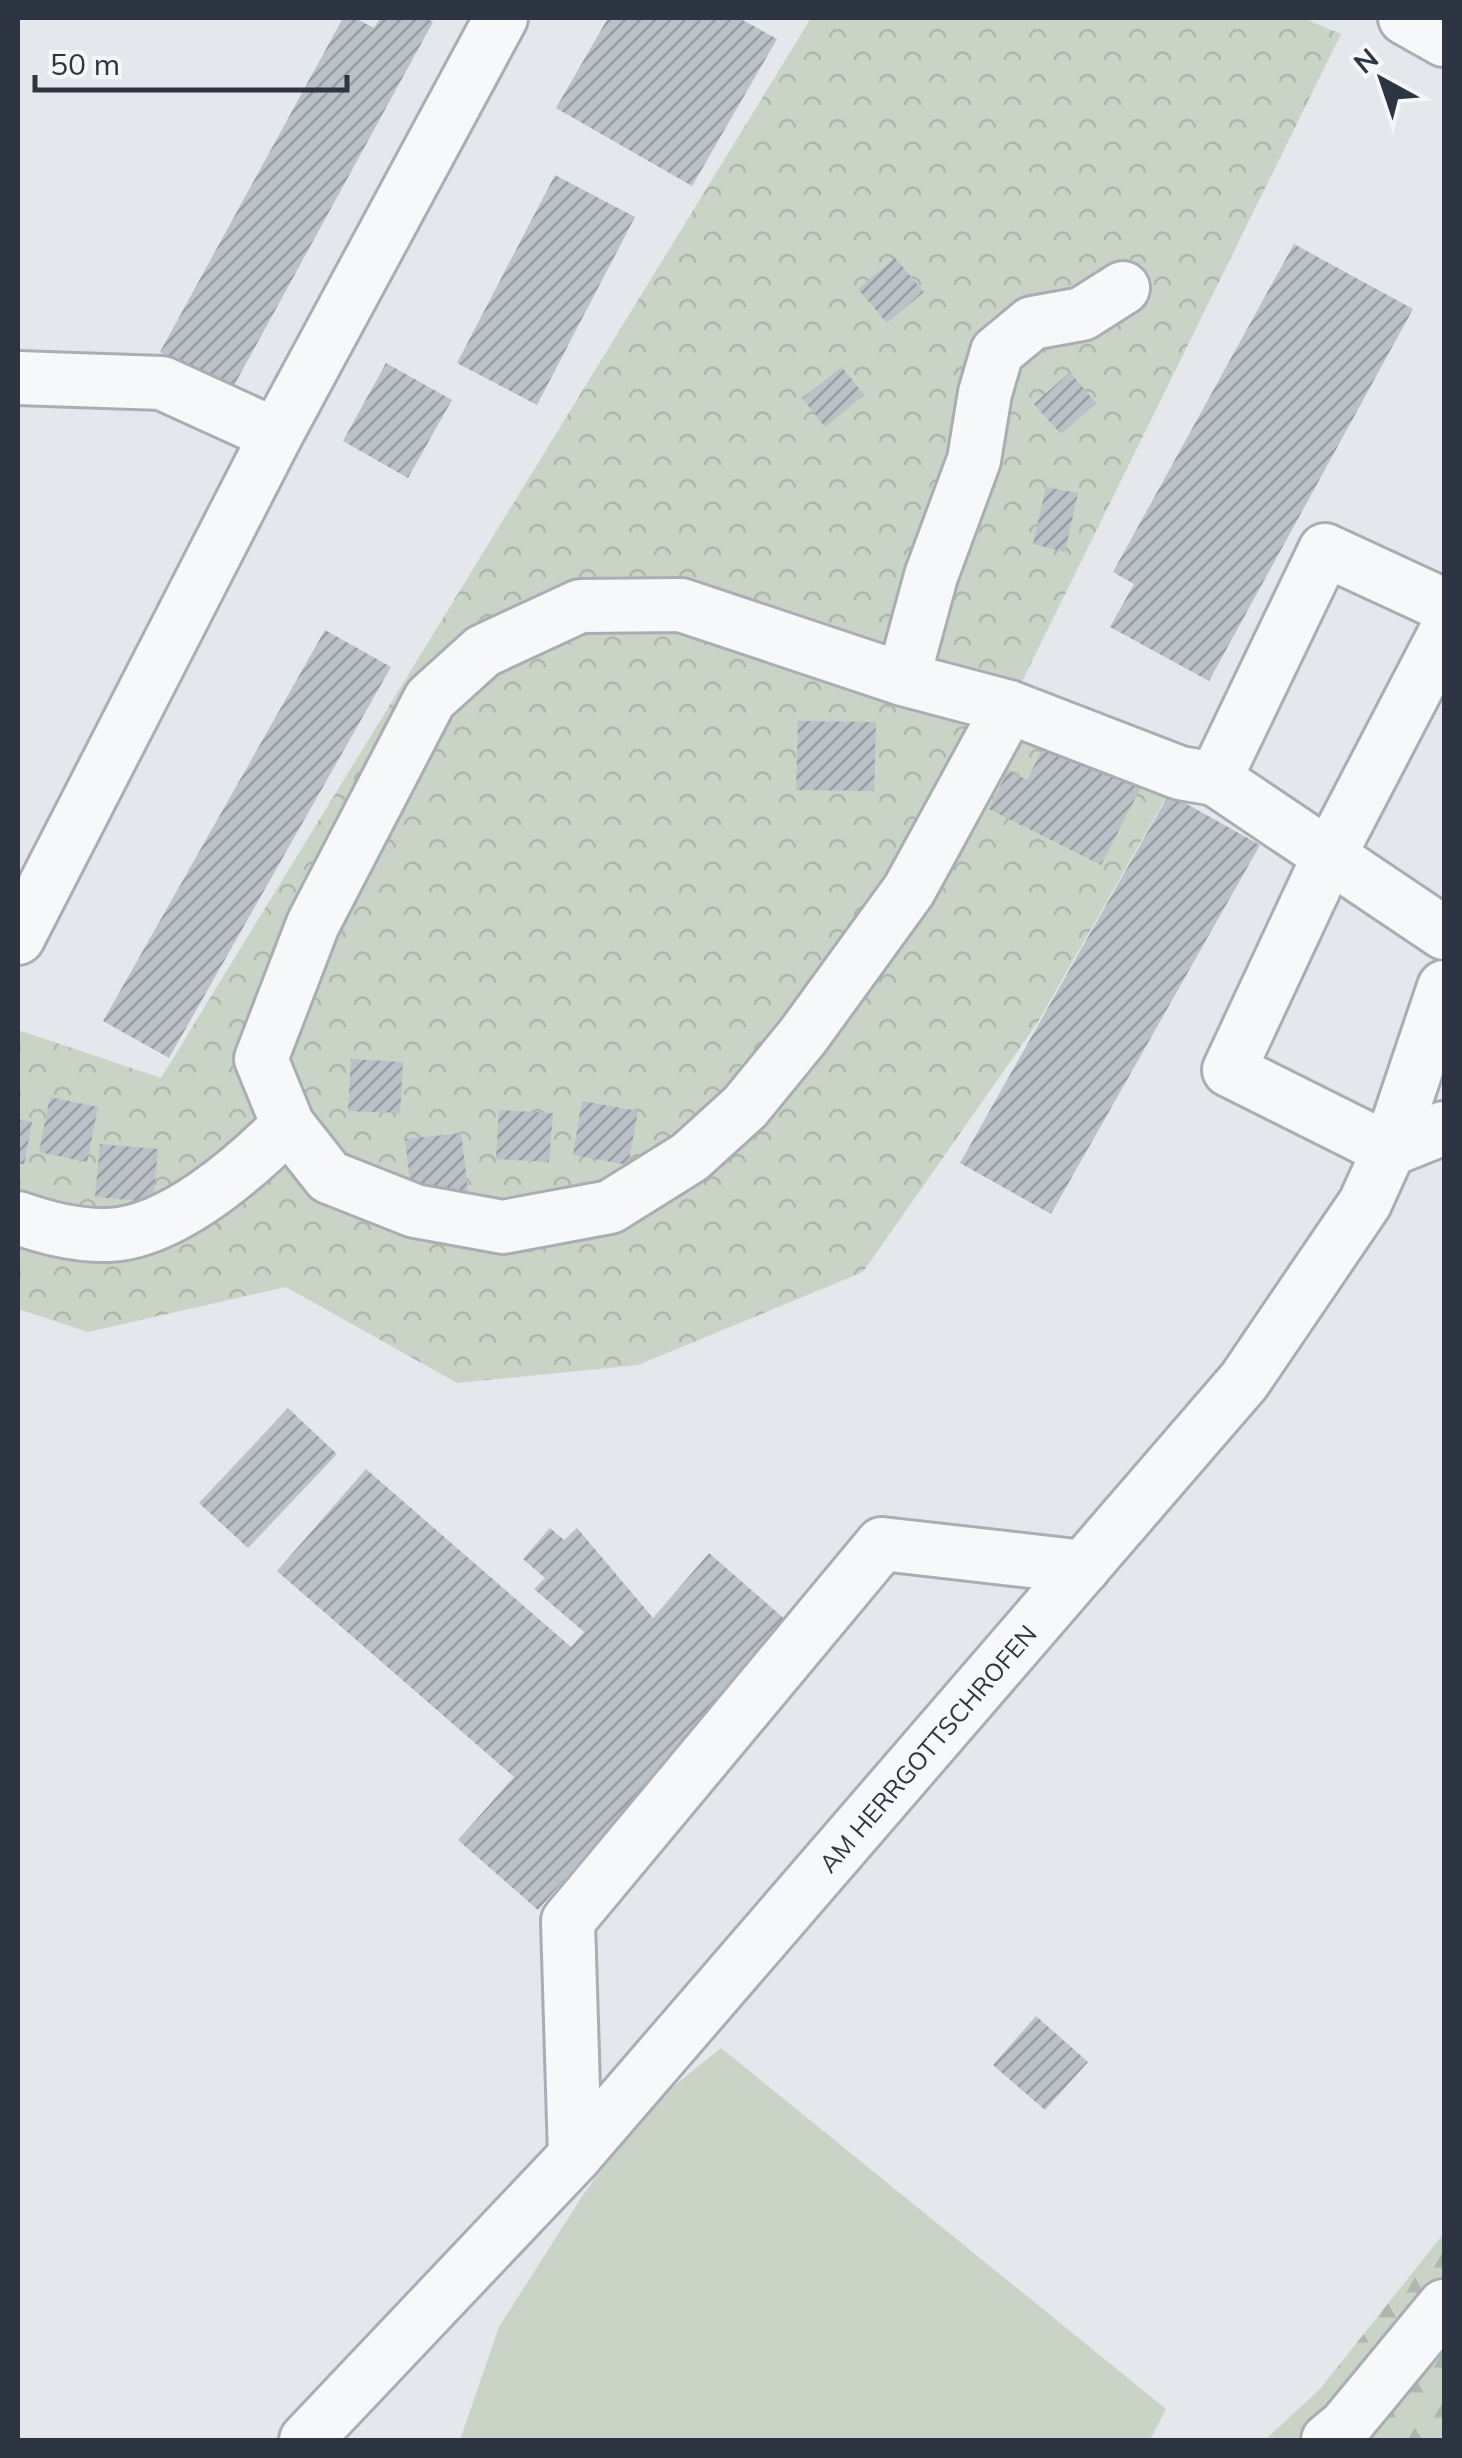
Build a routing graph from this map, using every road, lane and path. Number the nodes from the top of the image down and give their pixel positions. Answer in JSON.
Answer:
{"nodes":[{"id":1,"x":502,"y":18,"type":"edge"},
{"id":2,"x":1404,"y":18,"type":"edge"},
{"id":3,"x":1444,"y":40,"type":"edge"},
{"id":4,"x":1124,"y":288,"type":"dead end"},
{"id":5,"x":18,"y":378,"type":"edge"},
{"id":6,"x":276,"y":435,"type":"junction"},
{"id":7,"x":1444,"y":605,"type":"edge"},
{"id":8,"x":1444,"y":635,"type":"edge"},
{"id":9,"x":903,"y":680,"type":"junction"},
{"id":10,"x":1009,"y":707,"type":"junction"},
{"id":11,"x":1215,"y":780,"type":"junction"},
{"id":12,"x":1329,"y":856,"type":"junction"},
{"id":13,"x":1444,"y":932,"type":"edge"},
{"id":14,"x":18,"y":938,"type":"edge"},
{"id":15,"x":1444,"y":987,"type":"edge"},
{"id":16,"x":288,"y":1125,"type":"junction"},
{"id":17,"x":1444,"y":1128,"type":"edge"},
{"id":18,"x":1389,"y":1150,"type":"junction"},
{"id":19,"x":18,"y":1218,"type":"edge"},
{"id":20,"x":1084,"y":1567,"type":"junction"},
{"id":21,"x":575,"y":2156,"type":"junction"},
{"id":22,"x":1444,"y":2306,"type":"edge"},
{"id":23,"x":306,"y":2440,"type":"edge"},
{"id":24,"x":1328,"y":2440,"type":"edge"}],
"edges":[{"from":1,"to":6,"type":"lane"},
{"from":2,"to":3,"type":"lane"},
{"from":4,"to":9,"type":"lane"},
{"from":5,"to":6,"type":"lane"},
{"from":6,"to":14,"type":"lane"},
{"from":7,"to":11,"type":"lane"},
{"from":8,"to":12,"type":"lane"},
{"from":9,"to":10,"type":"lane"},
{"from":9,"to":16,"type":"lane"},
{"from":10,"to":11,"type":"lane"},
{"from":10,"to":16,"type":"lane"},
{"from":11,"to":12,"type":"lane"},
{"from":12,"to":13,"type":"lane"},
{"from":12,"to":18,"type":"lane"},
{"from":15,"to":18,"type":"lane","name":"AM HERRGOTTSCHROFEN"},
{"from":16,"to":19,"type":"lane"},
{"from":17,"to":18,"type":"lane"},
{"from":18,"to":20,"type":"lane","name":"AM HERRGOTTSCHROFEN"},
{"from":20,"to":21,"type":"lane","name":"AM HERRGOTTSCHROFEN"},
{"from":20,"to":21,"type":"lane"},
{"from":21,"to":23,"type":"lane","name":"AM HERRGOTTSCHROFEN"},
{"from":22,"to":24,"type":"lane"}]}
